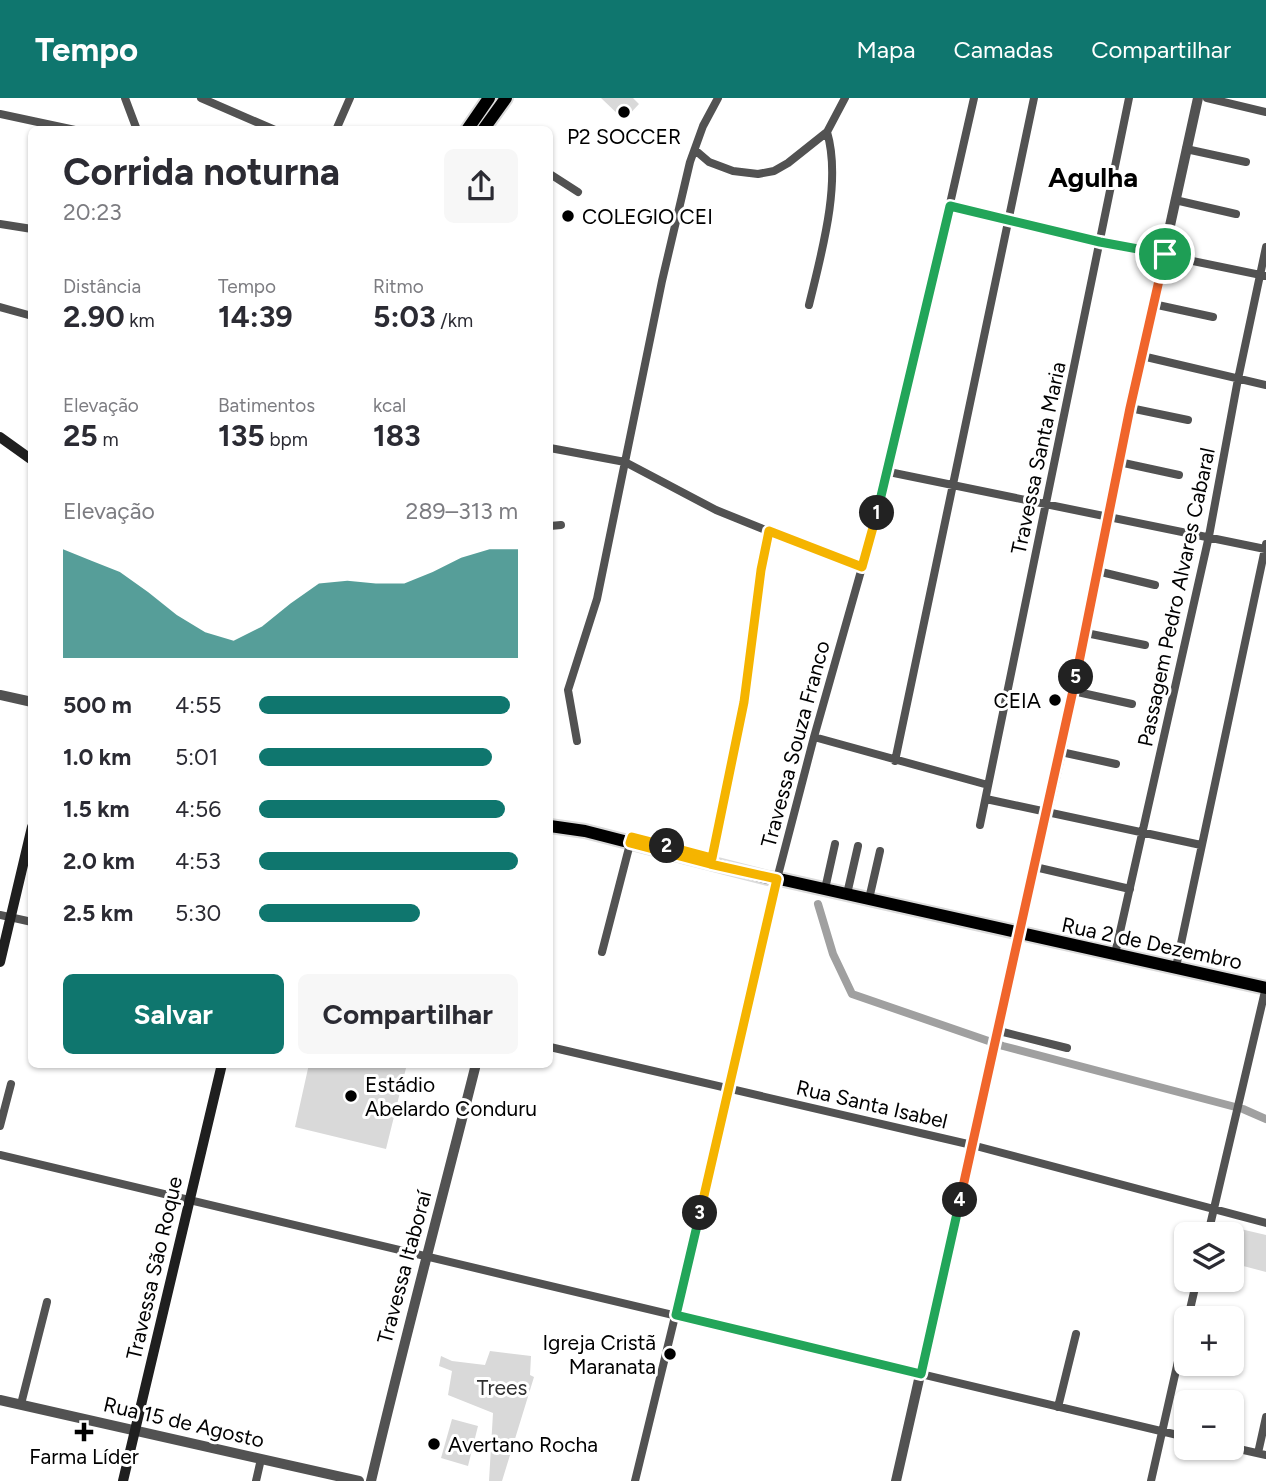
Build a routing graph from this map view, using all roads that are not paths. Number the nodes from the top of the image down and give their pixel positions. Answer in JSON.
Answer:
{"nodes":[{"id":1,"x":125,"y":98,"type":"edge"},
{"id":2,"x":201,"y":98,"type":"edge"},
{"id":3,"x":351,"y":98,"type":"edge"},
{"id":4,"x":489,"y":98,"type":"edge"},
{"id":5,"x":506,"y":98,"type":"edge"},
{"id":6,"x":718,"y":98,"type":"edge"},
{"id":7,"x":845,"y":98,"type":"edge"},
{"id":8,"x":974,"y":98,"type":"edge"},
{"id":9,"x":1034,"y":98,"type":"edge"},
{"id":10,"x":1129,"y":98,"type":"edge"},
{"id":11,"x":1198,"y":98,"type":"edge"},
{"id":12,"x":1207,"y":98,"type":"edge"},
{"id":13,"x":1266,"y":112,"type":"edge"},
{"id":14,"x":0,"y":114,"type":"edge"},
{"id":15,"x":56,"y":126,"type":"edge"},
{"id":16,"x":136,"y":126,"type":"edge"},
{"id":17,"x":266,"y":126,"type":"edge"},
{"id":18,"x":338,"y":126,"type":"edge"},
{"id":19,"x":470,"y":126,"type":"edge"},
{"id":20,"x":486,"y":126,"type":"edge"},
{"id":21,"x":827,"y":132,"type":"junction"},
{"id":22,"x":1186,"y":149,"type":"junction"},
{"id":23,"x":695,"y":150,"type":"junction"},
{"id":24,"x":1246,"y":162,"type":"dead end"},
{"id":25,"x":553,"y":176,"type":"edge"},
{"id":26,"x":578,"y":191,"type":"dead end"},
{"id":27,"x":1175,"y":200,"type":"junction"},
{"id":28,"x":950,"y":206,"type":"junction"},
{"id":29,"x":1236,"y":214,"type":"dead end"},
{"id":30,"x":1008,"y":221,"type":"junction"},
{"id":31,"x":0,"y":224,"type":"edge"},
{"id":32,"x":28,"y":228,"type":"edge"},
{"id":33,"x":1100,"y":242,"type":"junction"},
{"id":34,"x":1266,"y":247,"type":"edge"},
{"id":35,"x":1165,"y":254,"type":"junction"},
{"id":36,"x":1263,"y":276,"type":"edge"},
{"id":37,"x":1153,"y":304,"type":"junction"},
{"id":38,"x":809,"y":305,"type":"dead end"},
{"id":39,"x":0,"y":307,"type":"edge"},
{"id":40,"x":28,"y":315,"type":"edge"},
{"id":41,"x":1213,"y":317,"type":"dead end"},
{"id":42,"x":1142,"y":356,"type":"junction"},
{"id":43,"x":1238,"y":379,"type":"junction"},
{"id":44,"x":1266,"y":385,"type":"edge"},
{"id":45,"x":1130,"y":408,"type":"junction"},
{"id":46,"x":1188,"y":420,"type":"dead end"},
{"id":47,"x":0,"y":437,"type":"edge"},
{"id":48,"x":553,"y":449,"type":"edge"},
{"id":49,"x":28,"y":457,"type":"edge"},
{"id":50,"x":625,"y":462,"type":"junction"},
{"id":51,"x":1119,"y":462,"type":"junction"},
{"id":52,"x":889,"y":471,"type":"junction"},
{"id":53,"x":1179,"y":475,"type":"dead end"},
{"id":54,"x":953,"y":484,"type":"junction"},
{"id":55,"x":1047,"y":502,"type":"junction"},
{"id":56,"x":1109,"y":515,"type":"junction"},
{"id":57,"x":561,"y":525,"type":"dead end"},
{"id":58,"x":553,"y":526,"type":"edge"},
{"id":59,"x":769,"y":531,"type":"junction"},
{"id":60,"x":1209,"y":537,"type":"junction"},
{"id":61,"x":1265,"y":546,"type":"edge"},
{"id":62,"x":862,"y":567,"type":"junction"},
{"id":63,"x":1097,"y":571,"type":"junction"},
{"id":64,"x":1155,"y":585,"type":"dead end"},
{"id":65,"x":1086,"y":633,"type":"junction"},
{"id":66,"x":1145,"y":645,"type":"dead end"},
{"id":67,"x":1073,"y":691,"type":"junction"},
{"id":68,"x":0,"y":695,"type":"edge"},
{"id":69,"x":28,"y":701,"type":"edge"},
{"id":70,"x":1132,"y":704,"type":"dead end"},
{"id":71,"x":814,"y":737,"type":"junction"},
{"id":72,"x":577,"y":741,"type":"dead end"},
{"id":73,"x":1060,"y":752,"type":"junction"},
{"id":74,"x":895,"y":761,"type":"junction"},
{"id":75,"x":1116,"y":764,"type":"dead end"},
{"id":76,"x":988,"y":785,"type":"junction"},
{"id":77,"x":986,"y":799,"type":"junction"},
{"id":78,"x":1047,"y":813,"type":"junction"},
{"id":79,"x":553,"y":821,"type":"edge"},
{"id":80,"x":980,"y":825,"type":"dead end"},
{"id":81,"x":553,"y":826,"type":"edge"},
{"id":82,"x":1143,"y":834,"type":"junction"},
{"id":83,"x":28,"y":840,"type":"edge"},
{"id":84,"x":631,"y":840,"type":"junction"},
{"id":85,"x":835,"y":844,"type":"dead end"},
{"id":86,"x":1201,"y":845,"type":"junction"},
{"id":87,"x":858,"y":846,"type":"dead end"},
{"id":88,"x":880,"y":851,"type":"dead end"},
{"id":89,"x":711,"y":861,"type":"junction"},
{"id":90,"x":1035,"y":867,"type":"junction"},
{"id":91,"x":780,"y":878,"type":"junction"},
{"id":92,"x":825,"y":889,"type":"junction"},
{"id":93,"x":1130,"y":890,"type":"junction"},
{"id":94,"x":847,"y":894,"type":"junction"},
{"id":95,"x":869,"y":899,"type":"junction"},
{"id":96,"x":5,"y":916,"type":"edge"},
{"id":97,"x":28,"y":921,"type":"edge"},
{"id":98,"x":1021,"y":934,"type":"junction"},
{"id":99,"x":602,"y":952,"type":"dead end"},
{"id":100,"x":1115,"y":954,"type":"junction"},
{"id":101,"x":0,"y":962,"type":"edge"},
{"id":102,"x":1176,"y":967,"type":"junction"},
{"id":103,"x":1266,"y":987,"type":"edge"},
{"id":104,"x":999,"y":1031,"type":"junction"},
{"id":105,"x":553,"y":1047,"type":"edge"},
{"id":106,"x":1067,"y":1048,"type":"dead end"},
{"id":107,"x":221,"y":1068,"type":"edge"},
{"id":108,"x":476,"y":1068,"type":"edge"},
{"id":109,"x":11,"y":1084,"type":"dead end"},
{"id":110,"x":730,"y":1090,"type":"junction"},
{"id":111,"x":0,"y":1126,"type":"edge"},
{"id":112,"x":972,"y":1145,"type":"junction"},
{"id":113,"x":0,"y":1155,"type":"edge"},
{"id":114,"x":189,"y":1201,"type":"junction"},
{"id":115,"x":1213,"y":1210,"type":"junction"},
{"id":116,"x":1210,"y":1222,"type":"edge"},
{"id":117,"x":1266,"y":1223,"type":"edge"},
{"id":118,"x":428,"y":1258,"type":"junction"},
{"id":119,"x":47,"y":1302,"type":"dead end"},
{"id":120,"x":676,"y":1315,"type":"junction"},
{"id":121,"x":1076,"y":1334,"type":"dead end"},
{"id":122,"x":921,"y":1374,"type":"junction"},
{"id":123,"x":1175,"y":1376,"type":"edge"},
{"id":124,"x":0,"y":1400,"type":"edge"},
{"id":125,"x":21,"y":1404,"type":"junction"},
{"id":126,"x":1058,"y":1407,"type":"junction"},
{"id":127,"x":1266,"y":1417,"type":"edge"},
{"id":128,"x":135,"y":1430,"type":"junction"},
{"id":129,"x":1162,"y":1432,"type":"junction"},
{"id":130,"x":1174,"y":1434,"type":"edge"},
{"id":131,"x":1244,"y":1450,"type":"edge"},
{"id":132,"x":1262,"y":1454,"type":"edge"},
{"id":133,"x":261,"y":1459,"type":"junction"},
{"id":134,"x":123,"y":1481,"type":"edge"},
{"id":135,"x":256,"y":1481,"type":"edge"},
{"id":136,"x":359,"y":1481,"type":"edge"},
{"id":137,"x":372,"y":1481,"type":"edge"},
{"id":138,"x":635,"y":1481,"type":"edge"},
{"id":139,"x":896,"y":1481,"type":"edge"},
{"id":140,"x":1151,"y":1481,"type":"edge"}],
"edges":[{"from":1,"to":16,"type":"street"},
{"from":2,"to":17,"type":"street"},
{"from":3,"to":18,"type":"street"},
{"from":4,"to":19,"type":"main road"},
{"from":5,"to":20,"type":"main road"},
{"from":6,"to":23,"type":"street"},
{"from":7,"to":21,"type":"street"},
{"from":8,"to":28,"type":"street","name":"Travessa Souza Franco"},
{"from":9,"to":30,"type":"street"},
{"from":10,"to":33,"type":"street","name":"Travessa Santa Maria"},
{"from":11,"to":22,"type":"street"},
{"from":12,"to":13,"type":"street"},
{"from":14,"to":15,"type":"street"},
{"from":21,"to":23,"type":"street"},
{"from":21,"to":38,"type":"street"},
{"from":22,"to":24,"type":"street"},
{"from":22,"to":27,"type":"street"},
{"from":23,"to":50,"type":"street"},
{"from":25,"to":26,"type":"street"},
{"from":27,"to":29,"type":"street"},
{"from":27,"to":35,"type":"street"},
{"from":28,"to":30,"type":"street"},
{"from":28,"to":52,"type":"street","name":"Travessa Souza Franco"},
{"from":30,"to":33,"type":"street"},
{"from":30,"to":54,"type":"street"},
{"from":31,"to":32,"type":"street"},
{"from":33,"to":35,"type":"street"},
{"from":33,"to":55,"type":"street","name":"Travessa Santa Maria"},
{"from":34,"to":36,"type":"street","name":"Passagem Pedro Alvares Cabaral"},
{"from":35,"to":36,"type":"street"},
{"from":35,"to":37,"type":"street"},
{"from":36,"to":43,"type":"street","name":"Passagem Pedro Alvares Cabaral"},
{"from":37,"to":41,"type":"street"},
{"from":37,"to":42,"type":"street"},
{"from":39,"to":40,"type":"street"},
{"from":42,"to":43,"type":"street"},
{"from":42,"to":45,"type":"street"},
{"from":43,"to":44,"type":"street"},
{"from":43,"to":60,"type":"street","name":"Passagem Pedro Alvares Cabaral"},
{"from":45,"to":46,"type":"street"},
{"from":45,"to":51,"type":"street"},
{"from":47,"to":49,"type":"main road"},
{"from":48,"to":50,"type":"street"},
{"from":50,"to":59,"type":"street"},
{"from":50,"to":72,"type":"street"},
{"from":51,"to":53,"type":"street"},
{"from":51,"to":56,"type":"street"},
{"from":52,"to":54,"type":"street"},
{"from":52,"to":62,"type":"street","name":"Travessa Souza Franco"},
{"from":54,"to":55,"type":"street"},
{"from":54,"to":74,"type":"street"},
{"from":55,"to":56,"type":"street"},
{"from":55,"to":76,"type":"street","name":"Travessa Santa Maria"},
{"from":56,"to":60,"type":"street"},
{"from":56,"to":63,"type":"street"},
{"from":57,"to":58,"type":"street"},
{"from":59,"to":62,"type":"street"},
{"from":59,"to":89,"type":"street"},
{"from":60,"to":61,"type":"street"},
{"from":60,"to":82,"type":"street","name":"Passagem Pedro Alvares Cabaral"},
{"from":61,"to":86,"type":"street"},
{"from":62,"to":71,"type":"street","name":"Travessa Souza Franco"},
{"from":63,"to":64,"type":"street"},
{"from":63,"to":65,"type":"street"},
{"from":65,"to":66,"type":"street"},
{"from":65,"to":67,"type":"street"},
{"from":67,"to":70,"type":"street"},
{"from":67,"to":73,"type":"street"},
{"from":68,"to":69,"type":"street"},
{"from":71,"to":74,"type":"street"},
{"from":71,"to":91,"type":"street","name":"Travessa Souza Franco"},
{"from":73,"to":75,"type":"street"},
{"from":73,"to":78,"type":"street"},
{"from":74,"to":76,"type":"street"},
{"from":76,"to":77,"type":"street","name":"Travessa Santa Maria"},
{"from":77,"to":78,"type":"street"},
{"from":77,"to":80,"type":"street","name":"Travessa Santa Maria"},
{"from":78,"to":82,"type":"street"},
{"from":78,"to":90,"type":"street"},
{"from":79,"to":84,"type":"main road","name":"Rua 2 de Dezembro"},
{"from":81,"to":84,"type":"main road","name":"Rua 2 de Dezembro"},
{"from":82,"to":86,"type":"street"},
{"from":82,"to":93,"type":"street","name":"Passagem Pedro Alvares Cabaral"},
{"from":83,"to":96,"type":"main road"},
{"from":84,"to":89,"type":"main road","name":"Rua 2 de Dezembro"},
{"from":84,"to":99,"type":"street"},
{"from":85,"to":92,"type":"street"},
{"from":86,"to":102,"type":"street"},
{"from":87,"to":94,"type":"street"},
{"from":88,"to":95,"type":"street"},
{"from":89,"to":91,"type":"main road","name":"Rua 2 de Dezembro"},
{"from":90,"to":93,"type":"street"},
{"from":90,"to":98,"type":"street"},
{"from":91,"to":92,"type":"main road","name":"Rua 2 de Dezembro"},
{"from":91,"to":110,"type":"street","name":"Travessa Souza Franco"},
{"from":92,"to":94,"type":"main road","name":"Rua 2 de Dezembro"},
{"from":93,"to":100,"type":"street","name":"Passagem Pedro Alvares Cabaral"},
{"from":94,"to":95,"type":"main road","name":"Rua 2 de Dezembro"},
{"from":95,"to":98,"type":"main road","name":"Rua 2 de Dezembro"},
{"from":96,"to":97,"type":"street"},
{"from":96,"to":101,"type":"main road"},
{"from":98,"to":100,"type":"main road","name":"Rua 2 de Dezembro"},
{"from":98,"to":104,"type":"street"},
{"from":100,"to":102,"type":"main road","name":"Rua 2 de Dezembro"},
{"from":102,"to":103,"type":"main road","name":"Rua 2 de Dezembro"},
{"from":103,"to":115,"type":"street"},
{"from":104,"to":106,"type":"street"},
{"from":104,"to":112,"type":"street"},
{"from":105,"to":110,"type":"street","name":"Rua Santa Isabel"},
{"from":107,"to":114,"type":"main road","name":"Travessa São Roque"},
{"from":108,"to":118,"type":"street","name":"Travessa Itaboraí"},
{"from":109,"to":111,"type":"street"},
{"from":110,"to":112,"type":"street","name":"Rua Santa Isabel"},
{"from":110,"to":120,"type":"street","name":"Travessa Souza Franco"},
{"from":112,"to":115,"type":"street","name":"Rua Santa Isabel"},
{"from":112,"to":122,"type":"street"},
{"from":113,"to":114,"type":"street"},
{"from":114,"to":118,"type":"street"},
{"from":114,"to":128,"type":"main road","name":"Travessa São Roque"},
{"from":115,"to":116,"type":"street"},
{"from":115,"to":117,"type":"street","name":"Rua Santa Isabel"},
{"from":118,"to":120,"type":"street"},
{"from":118,"to":137,"type":"street","name":"Travessa Itaboraí"},
{"from":119,"to":125,"type":"street"},
{"from":120,"to":122,"type":"street"},
{"from":120,"to":138,"type":"street","name":"Travessa Souza Franco"},
{"from":121,"to":126,"type":"street"},
{"from":122,"to":126,"type":"street"},
{"from":122,"to":139,"type":"street"},
{"from":123,"to":129,"type":"street"},
{"from":124,"to":125,"type":"street","name":"Rua 15 de Agosto"},
{"from":125,"to":128,"type":"street","name":"Rua 15 de Agosto"},
{"from":126,"to":129,"type":"street"},
{"from":127,"to":132,"type":"street"},
{"from":128,"to":133,"type":"street","name":"Rua 15 de Agosto"},
{"from":128,"to":134,"type":"main road","name":"Travessa São Roque"},
{"from":129,"to":130,"type":"street"},
{"from":129,"to":140,"type":"street"},
{"from":131,"to":132,"type":"street"},
{"from":133,"to":135,"type":"street"},
{"from":133,"to":136,"type":"street","name":"Rua 15 de Agosto"}]}
